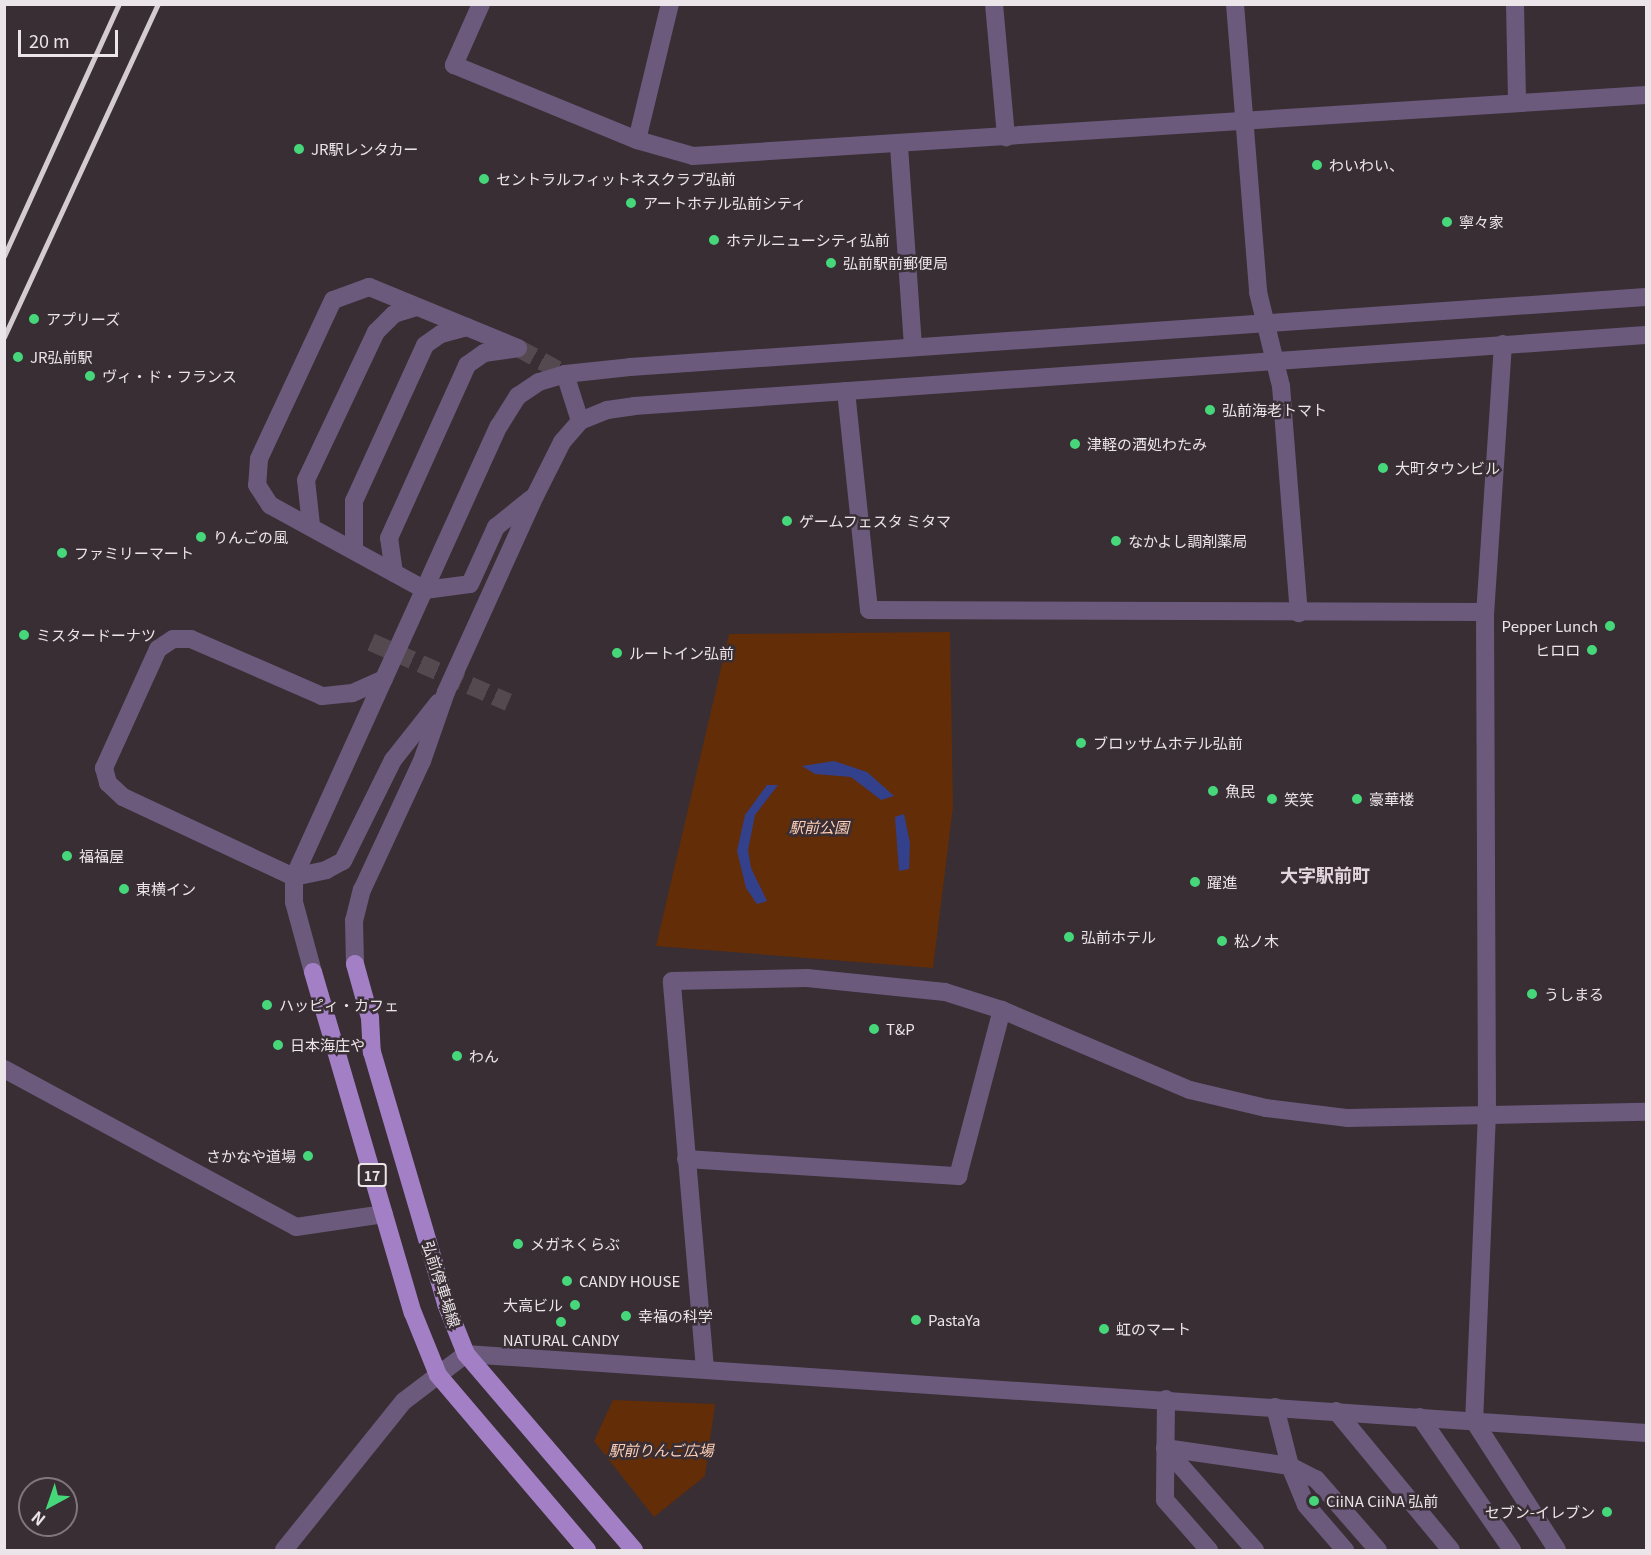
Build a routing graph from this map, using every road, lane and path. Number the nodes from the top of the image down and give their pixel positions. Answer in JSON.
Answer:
{"nodes":[{"id":1,"x":481,"y":4,"type":"edge"},
{"id":2,"x":670,"y":4,"type":"edge"},
{"id":3,"x":994,"y":4,"type":"edge"},
{"id":4,"x":1235,"y":4,"type":"edge"},
{"id":5,"x":1515,"y":4,"type":"edge"},
{"id":6,"x":1647,"y":95,"type":"edge"},
{"id":7,"x":1517,"y":102,"type":"junction"},
{"id":8,"x":1243,"y":123,"type":"junction"},
{"id":9,"x":1006,"y":137,"type":"junction"},
{"id":10,"x":637,"y":140,"type":"junction"},
{"id":11,"x":899,"y":146,"type":"junction"},
{"id":12,"x":1647,"y":297,"type":"edge"},
{"id":13,"x":417,"y":307,"type":"junction"},
{"id":14,"x":1266,"y":323,"type":"junction"},
{"id":15,"x":467,"y":327,"type":"junction"},
{"id":16,"x":1647,"y":334,"type":"edge"},
{"id":17,"x":1503,"y":344,"type":"junction"},
{"id":18,"x":912,"y":347,"type":"junction"},
{"id":19,"x":1275,"y":361,"type":"junction"},
{"id":20,"x":565,"y":374,"type":"junction"},
{"id":21,"x":846,"y":391,"type":"junction"},
{"id":22,"x":580,"y":421,"type":"junction"},
{"id":23,"x":535,"y":496,"type":"junction"},
{"id":24,"x":311,"y":525,"type":"junction"},
{"id":25,"x":354,"y":549,"type":"junction"},
{"id":26,"x":394,"y":573,"type":"junction"},
{"id":27,"x":425,"y":590,"type":"junction"},
{"id":28,"x":1485,"y":612,"type":"junction"},
{"id":29,"x":1299,"y":613,"type":"junction"},
{"id":30,"x":384,"y":680,"type":"junction"},
{"id":31,"x":446,"y":693,"type":"junction"},
{"id":32,"x":294,"y":877,"type":"junction"},
{"id":33,"x":355,"y":964,"type":"joint"},
{"id":34,"x":313,"y":972,"type":"joint"},
{"id":35,"x":1002,"y":1010,"type":"junction"},
{"id":36,"x":4,"y":1069,"type":"edge"},
{"id":37,"x":1647,"y":1112,"type":"edge"},
{"id":38,"x":1487,"y":1113,"type":"junction"},
{"id":39,"x":686,"y":1160,"type":"junction"},
{"id":40,"x":384,"y":1214,"type":"junction"},
{"id":41,"x":466,"y":1354,"type":"junction"},
{"id":42,"x":705,"y":1369,"type":"junction"},
{"id":43,"x":438,"y":1375,"type":"junction"},
{"id":44,"x":1166,"y":1399,"type":"junction"},
{"id":45,"x":1275,"y":1407,"type":"junction"},
{"id":46,"x":1336,"y":1411,"type":"junction"},
{"id":47,"x":1419,"y":1417,"type":"junction"},
{"id":48,"x":1474,"y":1421,"type":"junction"},
{"id":49,"x":1647,"y":1433,"type":"edge"},
{"id":50,"x":1165,"y":1448,"type":"junction"},
{"id":51,"x":1290,"y":1466,"type":"junction"},
{"id":52,"x":284,"y":1551,"type":"edge"},
{"id":53,"x":587,"y":1551,"type":"edge"},
{"id":54,"x":634,"y":1551,"type":"edge"},
{"id":55,"x":1209,"y":1551,"type":"edge"},
{"id":56,"x":1255,"y":1551,"type":"edge"},
{"id":57,"x":1345,"y":1551,"type":"edge"},
{"id":58,"x":1378,"y":1551,"type":"edge"},
{"id":59,"x":1450,"y":1551,"type":"edge"},
{"id":60,"x":1512,"y":1551,"type":"edge"},
{"id":61,"x":1557,"y":1551,"type":"edge"}],
"edges":[{"from":1,"to":10,"type":"street"},
{"from":2,"to":10,"type":"street"},
{"from":3,"to":9,"type":"street"},
{"from":4,"to":8,"type":"street"},
{"from":5,"to":7,"type":"street"},
{"from":6,"to":7,"type":"street"},
{"from":7,"to":8,"type":"street"},
{"from":8,"to":9,"type":"street"},
{"from":8,"to":14,"type":"street"},
{"from":9,"to":11,"type":"street"},
{"from":10,"to":11,"type":"street"},
{"from":11,"to":18,"type":"street"},
{"from":12,"to":14,"type":"street"},
{"from":13,"to":15,"type":"street"},
{"from":13,"to":24,"type":"street"},
{"from":13,"to":24,"type":"street"},
{"from":14,"to":18,"type":"street"},
{"from":14,"to":19,"type":"street"},
{"from":15,"to":25,"type":"street"},
{"from":15,"to":26,"type":"street"},
{"from":16,"to":17,"type":"street"},
{"from":17,"to":19,"type":"street"},
{"from":17,"to":28,"type":"street"},
{"from":18,"to":20,"type":"street"},
{"from":19,"to":21,"type":"street"},
{"from":19,"to":29,"type":"street"},
{"from":20,"to":22,"type":"street"},
{"from":20,"to":27,"type":"street"},
{"from":21,"to":22,"type":"street"},
{"from":21,"to":29,"type":"street"},
{"from":22,"to":23,"type":"street"},
{"from":23,"to":27,"type":"street"},
{"from":23,"to":31,"type":"street"},
{"from":24,"to":25,"type":"street"},
{"from":25,"to":26,"type":"street"},
{"from":26,"to":27,"type":"street"},
{"from":27,"to":30,"type":"street"},
{"from":28,"to":29,"type":"street"},
{"from":28,"to":38,"type":"street"},
{"from":30,"to":32,"type":"street"},
{"from":30,"to":32,"type":"street"},
{"from":31,"to":32,"type":"street"},
{"from":31,"to":33,"type":"street"},
{"from":32,"to":34,"type":"street"},
{"from":33,"to":41,"type":"main road","name":"弘前停車場線","number":"17"},
{"from":34,"to":40,"type":"main road","number":"17"},
{"from":35,"to":38,"type":"street"},
{"from":35,"to":39,"type":"street"},
{"from":35,"to":39,"type":"street"},
{"from":36,"to":40,"type":"street"},
{"from":37,"to":38,"type":"street"},
{"from":38,"to":48,"type":"street"},
{"from":39,"to":42,"type":"street"},
{"from":40,"to":43,"type":"main road","number":"17"},
{"from":41,"to":42,"type":"street"},
{"from":41,"to":43,"type":"street"},
{"from":41,"to":54,"type":"main road","name":"弘前停車場線","number":"17"},
{"from":42,"to":44,"type":"street"},
{"from":43,"to":52,"type":"street"},
{"from":43,"to":53,"type":"main road","number":"17"},
{"from":44,"to":45,"type":"street"},
{"from":44,"to":50,"type":"street"},
{"from":45,"to":46,"type":"street"},
{"from":45,"to":51,"type":"street"},
{"from":46,"to":47,"type":"street"},
{"from":46,"to":59,"type":"street"},
{"from":47,"to":48,"type":"street"},
{"from":47,"to":60,"type":"street"},
{"from":48,"to":49,"type":"street"},
{"from":48,"to":61,"type":"street"},
{"from":50,"to":51,"type":"street"},
{"from":50,"to":55,"type":"street"},
{"from":50,"to":56,"type":"street"},
{"from":51,"to":57,"type":"street"},
{"from":51,"to":58,"type":"street"}]}
